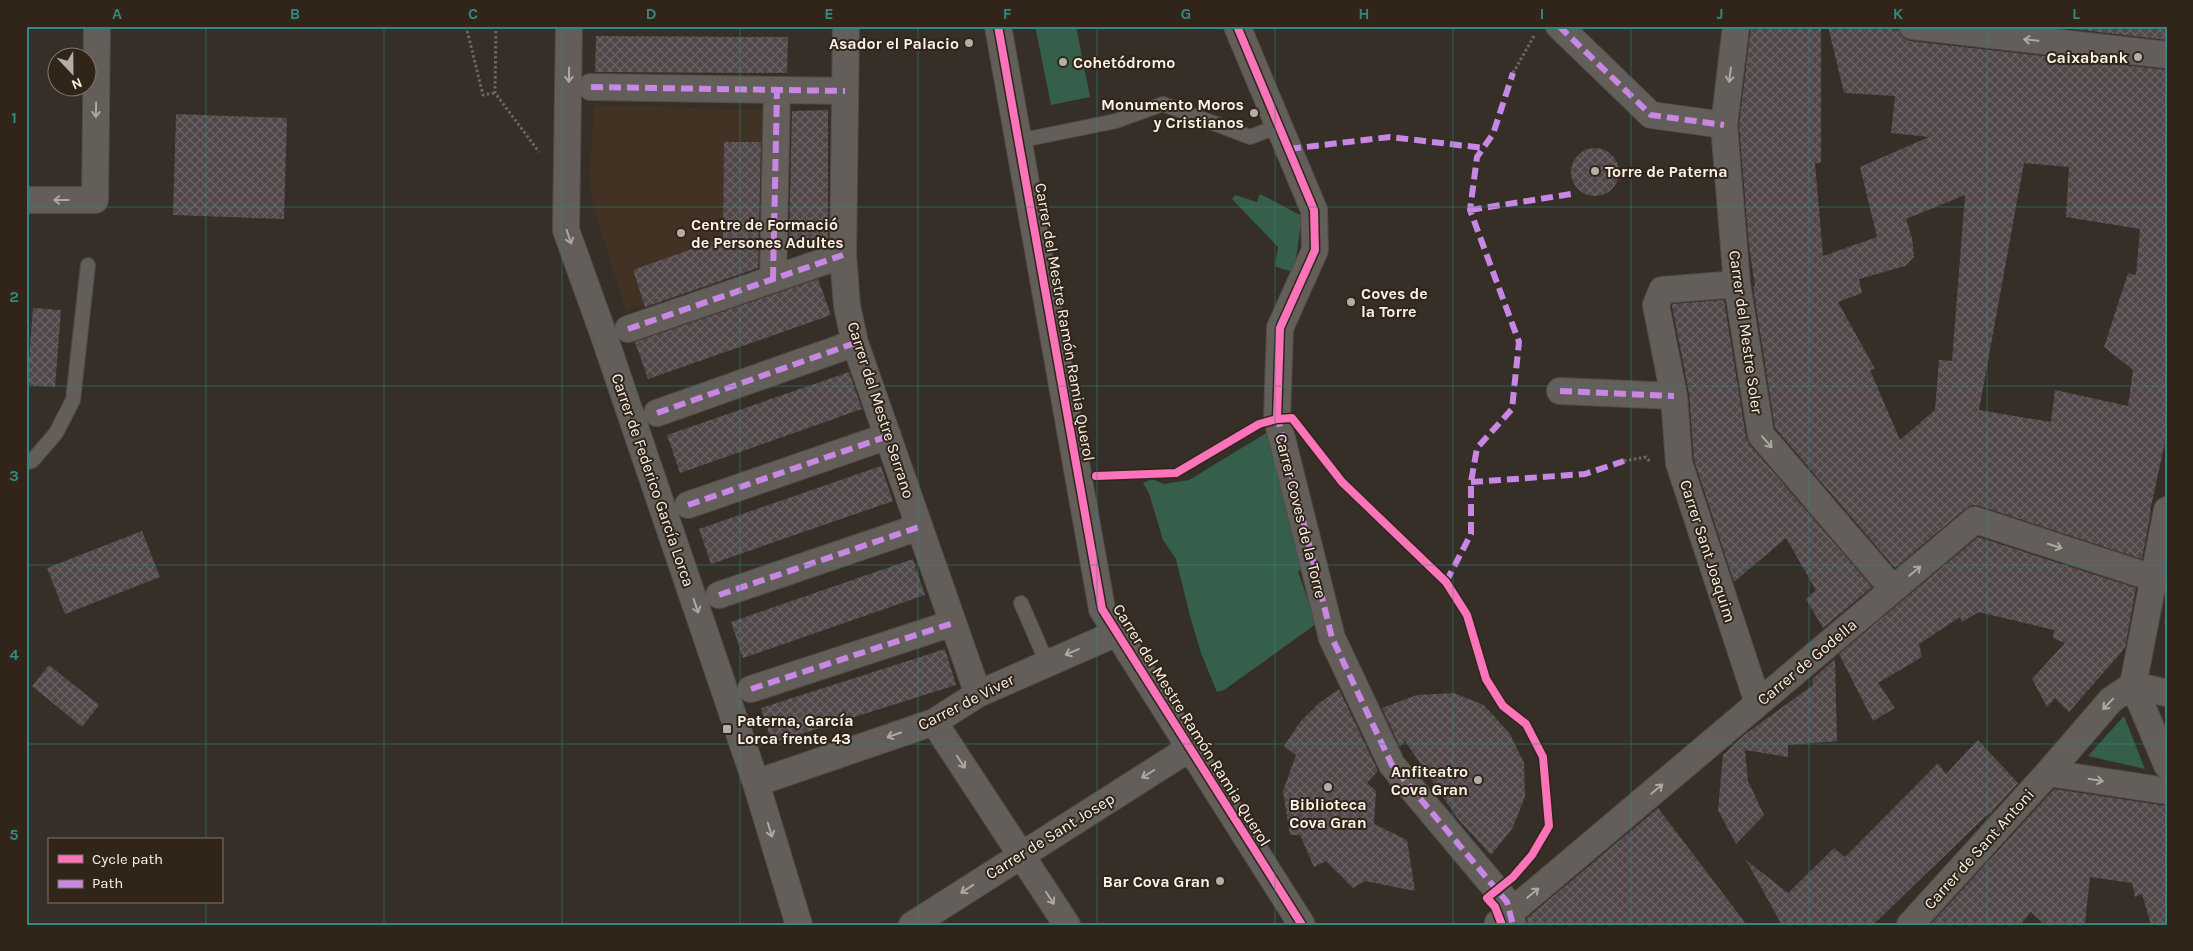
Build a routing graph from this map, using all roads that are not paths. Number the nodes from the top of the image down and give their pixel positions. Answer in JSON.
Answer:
{"nodes":[{"id":1,"x":97,"y":26,"type":"edge"},
{"id":2,"x":569,"y":26,"type":"edge"},
{"id":3,"x":846,"y":26,"type":"edge"},
{"id":4,"x":998,"y":26,"type":"edge"},
{"id":5,"x":1237,"y":26,"type":"edge"},
{"id":6,"x":1736,"y":26,"type":"edge"},
{"id":7,"x":1912,"y":26,"type":"edge"},
{"id":8,"x":1560,"y":27,"type":"edge"},
{"id":9,"x":2167,"y":56,"type":"edge"},
{"id":10,"x":591,"y":87,"type":"dead end"},
{"id":11,"x":777,"y":90,"type":"junction"},
{"id":12,"x":845,"y":91,"type":"junction"},
{"id":13,"x":1724,"y":125,"type":"junction"},
{"id":14,"x":1279,"y":126,"type":"junction"},
{"id":15,"x":1018,"y":140,"type":"junction"},
{"id":16,"x":26,"y":200,"type":"edge"},
{"id":17,"x":843,"y":255,"type":"junction"},
{"id":18,"x":88,"y":265,"type":"dead end"},
{"id":19,"x":773,"y":279,"type":"junction"},
{"id":20,"x":1737,"y":284,"type":"junction"},
{"id":21,"x":628,"y":328,"type":"dead end"},
{"id":22,"x":855,"y":343,"type":"junction"},
{"id":23,"x":1560,"y":390,"type":"dead end"},
{"id":24,"x":1674,"y":396,"type":"junction"},
{"id":25,"x":656,"y":413,"type":"dead end"},
{"id":26,"x":888,"y":436,"type":"junction"},
{"id":27,"x":26,"y":462,"type":"edge"},
{"id":28,"x":688,"y":505,"type":"dead end"},
{"id":29,"x":2167,"y":510,"type":"edge"},
{"id":30,"x":919,"y":527,"type":"junction"},
{"id":31,"x":2153,"y":578,"type":"junction"},
{"id":32,"x":1893,"y":589,"type":"junction"},
{"id":33,"x":719,"y":595,"type":"dead end"},
{"id":34,"x":1021,"y":603,"type":"dead end"},
{"id":35,"x":953,"y":623,"type":"junction"},
{"id":36,"x":1117,"y":633,"type":"junction"},
{"id":37,"x":1047,"y":663,"type":"junction"},
{"id":38,"x":2133,"y":685,"type":"junction"},
{"id":39,"x":751,"y":690,"type":"dead end"},
{"id":40,"x":2167,"y":693,"type":"edge"},
{"id":41,"x":978,"y":694,"type":"junction"},
{"id":42,"x":1758,"y":703,"type":"junction"},
{"id":43,"x":934,"y":722,"type":"junction"},
{"id":44,"x":1190,"y":748,"type":"junction"},
{"id":45,"x":2167,"y":765,"type":"edge"},
{"id":46,"x":2048,"y":772,"type":"junction"},
{"id":47,"x":756,"y":783,"type":"junction"},
{"id":48,"x":2167,"y":791,"type":"edge"},
{"id":49,"x":1021,"y":854,"type":"junction"},
{"id":50,"x":1506,"y":920,"type":"edge"},
{"id":51,"x":800,"y":925,"type":"edge"},
{"id":52,"x":912,"y":925,"type":"edge"},
{"id":53,"x":1067,"y":925,"type":"edge"},
{"id":54,"x":1302,"y":925,"type":"edge"},
{"id":55,"x":1910,"y":925,"type":"edge"}],
"edges":[{"from":1,"to":16,"type":"street","one_way":true},
{"from":2,"to":47,"type":"street","name":"Carrer de Federico García Lorca","one_way":true},
{"from":3,"to":12,"type":"street","name":"Carrer del Mestre Serrano"},
{"from":4,"to":15,"type":"street","name":"Carrer del Mestre Ramón Ramia Querol"},
{"from":5,"to":14,"type":"street","name":"Carrer Coves de la Torre"},
{"from":6,"to":13,"type":"street","name":"Carrer del Mestre Soler","one_way":true},
{"from":9,"to":7,"type":"street","one_way":true},
{"from":8,"to":13,"type":"street"},
{"from":10,"to":11,"type":"street"},
{"from":11,"to":12,"type":"street"},
{"from":11,"to":19,"type":"street"},
{"from":12,"to":17,"type":"street","name":"Carrer del Mestre Serrano"},
{"from":13,"to":20,"type":"street","name":"Carrer del Mestre Soler"},
{"from":14,"to":15,"type":"lane"},
{"from":14,"to":50,"type":"street","name":"Carrer Coves de la Torre"},
{"from":15,"to":36,"type":"street","name":"Carrer del Mestre Ramón Ramia Querol"},
{"from":17,"to":19,"type":"street"},
{"from":17,"to":22,"type":"street","name":"Carrer del Mestre Serrano"},
{"from":18,"to":27,"type":"lane"},
{"from":19,"to":21,"type":"street"},
{"from":20,"to":24,"type":"street","name":"Carrer Sant Joaquim"},
{"from":20,"to":32,"type":"street","name":"Carrer del Mestre Soler","one_way":true},
{"from":22,"to":25,"type":"street"},
{"from":22,"to":26,"type":"street","name":"Carrer del Mestre Serrano"},
{"from":23,"to":24,"type":"street"},
{"from":24,"to":42,"type":"street","name":"Carrer Sant Joaquim"},
{"from":26,"to":28,"type":"street"},
{"from":26,"to":30,"type":"street","name":"Carrer del Mestre Serrano"},
{"from":29,"to":31,"type":"street"},
{"from":30,"to":33,"type":"street"},
{"from":30,"to":35,"type":"street","name":"Carrer del Mestre Serrano"},
{"from":32,"to":31,"type":"street","name":"Carrer de Godella","one_way":true},
{"from":31,"to":38,"type":"street"},
{"from":32,"to":42,"type":"street","name":"Carrer de Godella"},
{"from":34,"to":37,"type":"lane"},
{"from":35,"to":39,"type":"street"},
{"from":35,"to":41,"type":"street","name":"Carrer del Mestre Serrano"},
{"from":36,"to":37,"type":"street","name":"Carrer de Viver","one_way":true},
{"from":36,"to":44,"type":"street","name":"Carrer del Mestre Ramón Ramia Querol"},
{"from":37,"to":41,"type":"street","name":"Carrer de Viver"},
{"from":38,"to":40,"type":"street"},
{"from":38,"to":45,"type":"street"},
{"from":38,"to":46,"type":"street","name":"Carrer de Sant Antoni","one_way":true},
{"from":41,"to":43,"type":"street","name":"Carrer de Viver"},
{"from":50,"to":42,"type":"street","name":"Carrer de Godella","one_way":true},
{"from":43,"to":47,"type":"street","name":"Carrer de Viver","one_way":true},
{"from":43,"to":49,"type":"street","one_way":true},
{"from":44,"to":49,"type":"street","name":"Carrer de Sant Josep","one_way":true},
{"from":44,"to":54,"type":"street","name":"Carrer del Mestre Ramón Ramia Querol"},
{"from":46,"to":48,"type":"street","one_way":true},
{"from":46,"to":55,"type":"street","name":"Carrer de Sant Antoni"},
{"from":47,"to":51,"type":"street","name":"Carrer de Federico García Lorca","one_way":true},
{"from":49,"to":52,"type":"street","name":"Carrer de Sant Josep","one_way":true},
{"from":49,"to":53,"type":"street","one_way":true}]}
